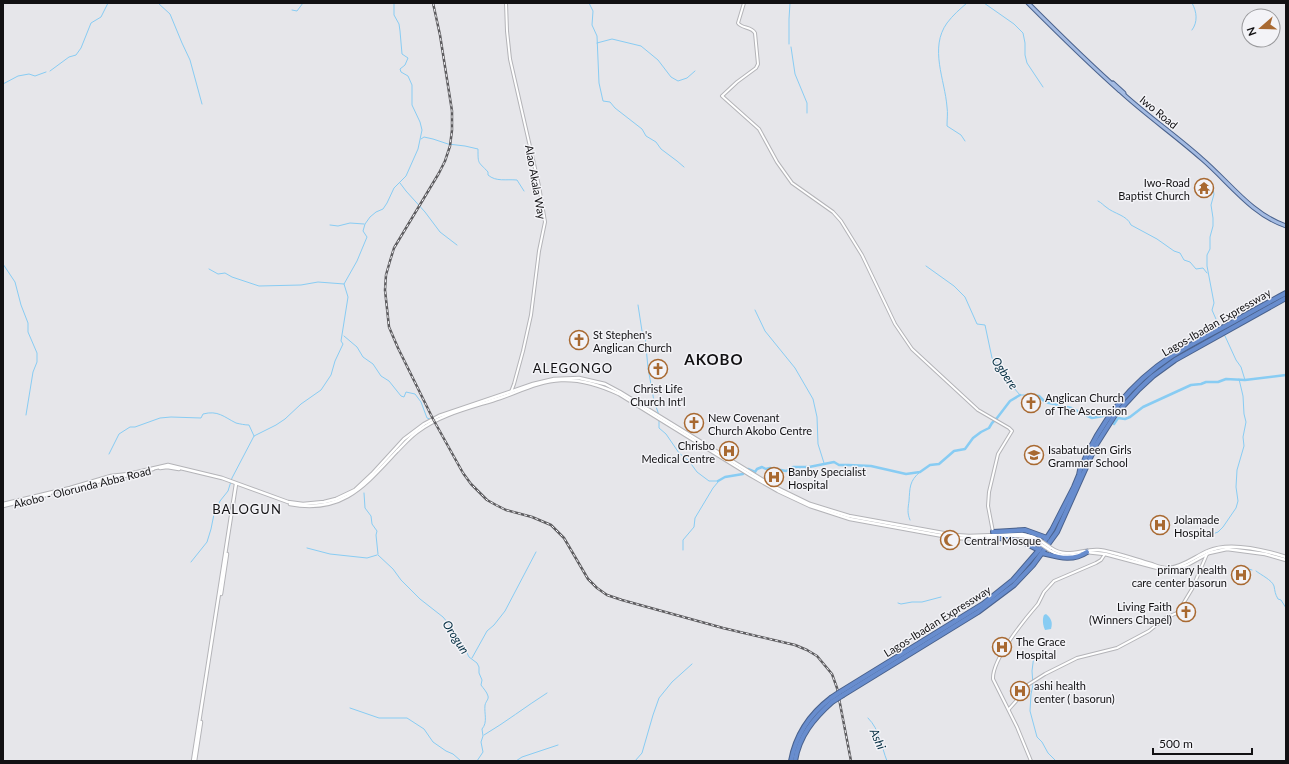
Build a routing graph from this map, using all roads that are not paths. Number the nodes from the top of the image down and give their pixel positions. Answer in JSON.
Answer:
{"nodes":[{"id":1,"x":506,"y":3,"type":"edge"},
{"id":2,"x":744,"y":3,"type":"edge"},
{"id":3,"x":1029,"y":3,"type":"edge"},
{"id":4,"x":1286,"y":225,"type":"edge"},
{"id":5,"x":1286,"y":293,"type":"edge"},
{"id":6,"x":1286,"y":298,"type":"edge"},
{"id":7,"x":514,"y":384,"type":"junction"},
{"id":8,"x":515,"y":391,"type":"junction"},
{"id":9,"x":511,"y":393,"type":"junction"},
{"id":10,"x":237,"y":484,"type":"junction"},
{"id":11,"x":3,"y":505,"type":"edge"},
{"id":12,"x":993,"y":534,"type":"junction"},
{"id":13,"x":957,"y":537,"type":"junction"},
{"id":14,"x":1000,"y":538,"type":"dead end"},
{"id":15,"x":1042,"y":540,"type":"junction"},
{"id":16,"x":1051,"y":549,"type":"junction"},
{"id":17,"x":1039,"y":551,"type":"junction"},
{"id":18,"x":1087,"y":552,"type":"junction"},
{"id":19,"x":1105,"y":554,"type":"junction"},
{"id":20,"x":1207,"y":554,"type":"junction"},
{"id":21,"x":1286,"y":558,"type":"edge"},
{"id":22,"x":1160,"y":568,"type":"junction"},
{"id":23,"x":832,"y":700,"type":"junction"},
{"id":24,"x":1009,"y":709,"type":"junction"},
{"id":25,"x":194,"y":761,"type":"edge"},
{"id":26,"x":790,"y":761,"type":"edge"},
{"id":27,"x":795,"y":761,"type":"edge"},
{"id":28,"x":1031,"y":761,"type":"edge"}],
"edges":[{"from":1,"to":7,"type":"street","name":"Alao Akala Way"},
{"from":2,"to":12,"type":"street"},
{"from":3,"to":4,"type":"main road","name":"Iwo Road"},
{"from":5,"to":15,"type":"highway","name":"Lagos-Ibadan Expressway"},
{"from":6,"to":17,"type":"highway","name":"Lagos-Ibadan Expressway"},
{"from":7,"to":8,"type":"street"},
{"from":7,"to":9,"type":"street","name":"Alao Akala Way"},
{"from":8,"to":9,"type":"main road","name":"Akobo - Olorunda Abba Road"},
{"from":8,"to":13,"type":"main road","name":"Akobo - Olorunda Abba Road"},
{"from":9,"to":10,"type":"main road","name":"Akobo - Olorunda Abba Road"},
{"from":10,"to":11,"type":"main road","name":"Akobo - Olorunda Abba Road"},
{"from":10,"to":25,"type":"main road"},
{"from":12,"to":13,"type":"main road","name":"Akobo - Olorunda Abba Road"},
{"from":12,"to":15,"type":"highway"},
{"from":13,"to":15,"type":"main road","name":"Akobo - Olorunda Abba Road"},
{"from":14,"to":17,"type":"highway"},
{"from":15,"to":16,"type":"main road","name":"Akobo - Olorunda Abba Road","bridge":true},
{"from":15,"to":17,"type":"highway","name":"Lagos-Ibadan Expressway"},
{"from":16,"to":18,"type":"main road"},
{"from":16,"to":22,"type":"main road"},
{"from":17,"to":18,"type":"highway"},
{"from":17,"to":23,"type":"highway","name":"Lagos-Ibadan Expressway","bridge":true},
{"from":18,"to":19,"type":"main road"},
{"from":19,"to":22,"type":"main road"},
{"from":19,"to":24,"type":"street"},
{"from":20,"to":21,"type":"main road"},
{"from":20,"to":22,"type":"main road"},
{"from":20,"to":24,"type":"street"},
{"from":21,"to":22,"type":"main road"},
{"from":23,"to":26,"type":"highway","name":"Lagos-Ibadan Expressway"},
{"from":23,"to":27,"type":"highway","name":"Lagos-Ibadan Expressway"},
{"from":24,"to":28,"type":"street"}]}
